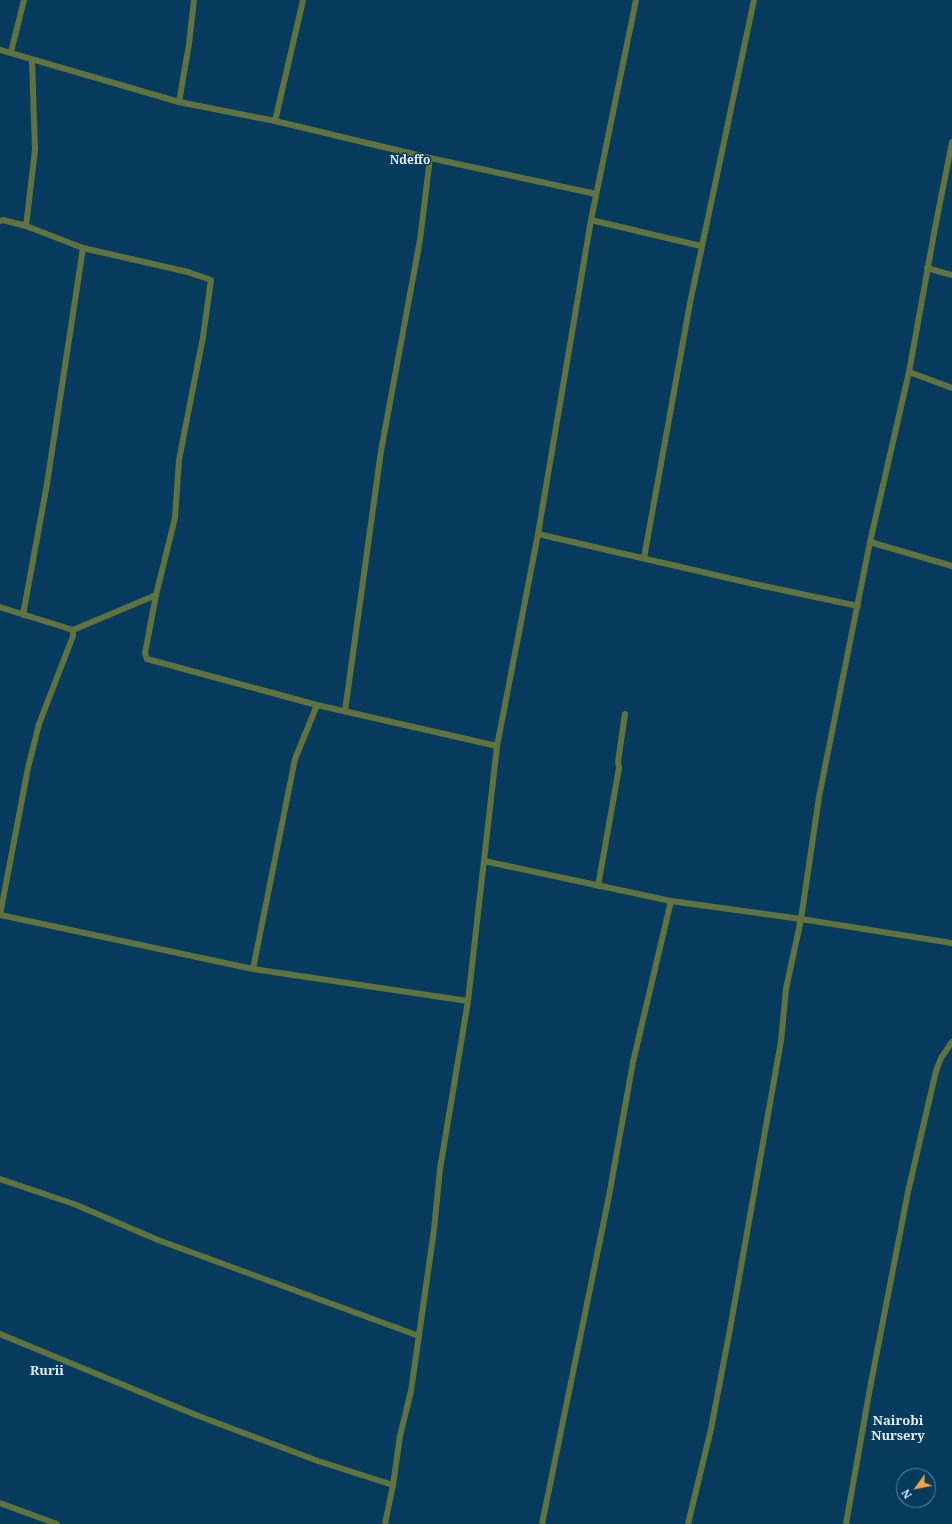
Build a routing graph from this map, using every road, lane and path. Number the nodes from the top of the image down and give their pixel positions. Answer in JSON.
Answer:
{"nodes":[{"id":1,"x":24,"y":0,"type":"edge"},
{"id":2,"x":194,"y":0,"type":"edge"},
{"id":3,"x":303,"y":0,"type":"edge"},
{"id":4,"x":636,"y":0,"type":"edge"},
{"id":5,"x":754,"y":0,"type":"edge"},
{"id":6,"x":0,"y":50,"type":"edge"},
{"id":7,"x":11,"y":52,"type":"junction"},
{"id":8,"x":32,"y":60,"type":"junction"},
{"id":9,"x":179,"y":102,"type":"junction"},
{"id":10,"x":275,"y":121,"type":"junction"},
{"id":11,"x":952,"y":142,"type":"edge"},
{"id":12,"x":430,"y":158,"type":"junction"},
{"id":13,"x":596,"y":194,"type":"junction"},
{"id":14,"x":591,"y":220,"type":"junction"},
{"id":15,"x":0,"y":221,"type":"edge"},
{"id":16,"x":26,"y":226,"type":"junction"},
{"id":17,"x":701,"y":246,"type":"junction"},
{"id":18,"x":83,"y":248,"type":"junction"},
{"id":19,"x":927,"y":268,"type":"junction"},
{"id":20,"x":952,"y":275,"type":"edge"},
{"id":21,"x":909,"y":372,"type":"junction"},
{"id":22,"x":952,"y":388,"type":"edge"},
{"id":23,"x":538,"y":534,"type":"junction"},
{"id":24,"x":870,"y":542,"type":"junction"},
{"id":25,"x":644,"y":558,"type":"junction"},
{"id":26,"x":952,"y":566,"type":"edge"},
{"id":27,"x":156,"y":595,"type":"junction"},
{"id":28,"x":858,"y":606,"type":"junction"},
{"id":29,"x":0,"y":607,"type":"edge"},
{"id":30,"x":23,"y":615,"type":"junction"},
{"id":31,"x":73,"y":630,"type":"junction"},
{"id":32,"x":317,"y":705,"type":"junction"},
{"id":33,"x":345,"y":711,"type":"junction"},
{"id":34,"x":625,"y":714,"type":"dead end"},
{"id":35,"x":497,"y":746,"type":"junction"},
{"id":36,"x":484,"y":861,"type":"junction"},
{"id":37,"x":598,"y":886,"type":"junction"},
{"id":38,"x":671,"y":901,"type":"junction"},
{"id":39,"x":0,"y":915,"type":"edge"},
{"id":40,"x":801,"y":919,"type":"junction"},
{"id":41,"x":952,"y":943,"type":"edge"},
{"id":42,"x":253,"y":969,"type":"junction"},
{"id":43,"x":468,"y":1001,"type":"junction"},
{"id":44,"x":952,"y":1042,"type":"edge"},
{"id":45,"x":0,"y":1179,"type":"edge"},
{"id":46,"x":0,"y":1334,"type":"edge"},
{"id":47,"x":419,"y":1336,"type":"junction"},
{"id":48,"x":393,"y":1486,"type":"junction"},
{"id":49,"x":0,"y":1503,"type":"edge"},
{"id":50,"x":57,"y":1524,"type":"edge"},
{"id":51,"x":385,"y":1524,"type":"edge"},
{"id":52,"x":542,"y":1524,"type":"edge"},
{"id":53,"x":688,"y":1524,"type":"edge"},
{"id":54,"x":846,"y":1524,"type":"edge"}],
"edges":[{"from":1,"to":7,"type":"street"},
{"from":2,"to":9,"type":"street"},
{"from":3,"to":10,"type":"street"},
{"from":4,"to":13,"type":"street"},
{"from":5,"to":17,"type":"street"},
{"from":6,"to":7,"type":"street"},
{"from":7,"to":8,"type":"street"},
{"from":8,"to":9,"type":"street"},
{"from":8,"to":16,"type":"street"},
{"from":9,"to":10,"type":"street"},
{"from":10,"to":12,"type":"street"},
{"from":11,"to":19,"type":"street"},
{"from":12,"to":13,"type":"street"},
{"from":12,"to":33,"type":"street"},
{"from":13,"to":14,"type":"street"},
{"from":14,"to":17,"type":"street"},
{"from":14,"to":23,"type":"street"},
{"from":15,"to":16,"type":"street"},
{"from":16,"to":18,"type":"street"},
{"from":17,"to":25,"type":"street"},
{"from":18,"to":27,"type":"street"},
{"from":18,"to":30,"type":"street"},
{"from":19,"to":20,"type":"street"},
{"from":19,"to":21,"type":"street"},
{"from":21,"to":22,"type":"street"},
{"from":21,"to":24,"type":"street"},
{"from":23,"to":25,"type":"street"},
{"from":23,"to":35,"type":"street"},
{"from":24,"to":26,"type":"street"},
{"from":24,"to":28,"type":"street"},
{"from":25,"to":28,"type":"street"},
{"from":27,"to":31,"type":"street"},
{"from":27,"to":32,"type":"street"},
{"from":28,"to":40,"type":"street"},
{"from":29,"to":30,"type":"street"},
{"from":30,"to":31,"type":"street"},
{"from":31,"to":39,"type":"street"},
{"from":32,"to":33,"type":"street"},
{"from":32,"to":42,"type":"street"},
{"from":33,"to":35,"type":"street"},
{"from":34,"to":37,"type":"street"},
{"from":35,"to":36,"type":"street"},
{"from":36,"to":37,"type":"street"},
{"from":36,"to":43,"type":"street"},
{"from":37,"to":38,"type":"street"},
{"from":38,"to":40,"type":"street"},
{"from":38,"to":52,"type":"street"},
{"from":39,"to":42,"type":"street"},
{"from":40,"to":41,"type":"street"},
{"from":40,"to":53,"type":"street"},
{"from":42,"to":43,"type":"street"},
{"from":43,"to":47,"type":"street"},
{"from":44,"to":54,"type":"street"},
{"from":45,"to":47,"type":"street"},
{"from":46,"to":48,"type":"street"},
{"from":47,"to":48,"type":"street"},
{"from":48,"to":51,"type":"street"},
{"from":49,"to":50,"type":"street"}]}
